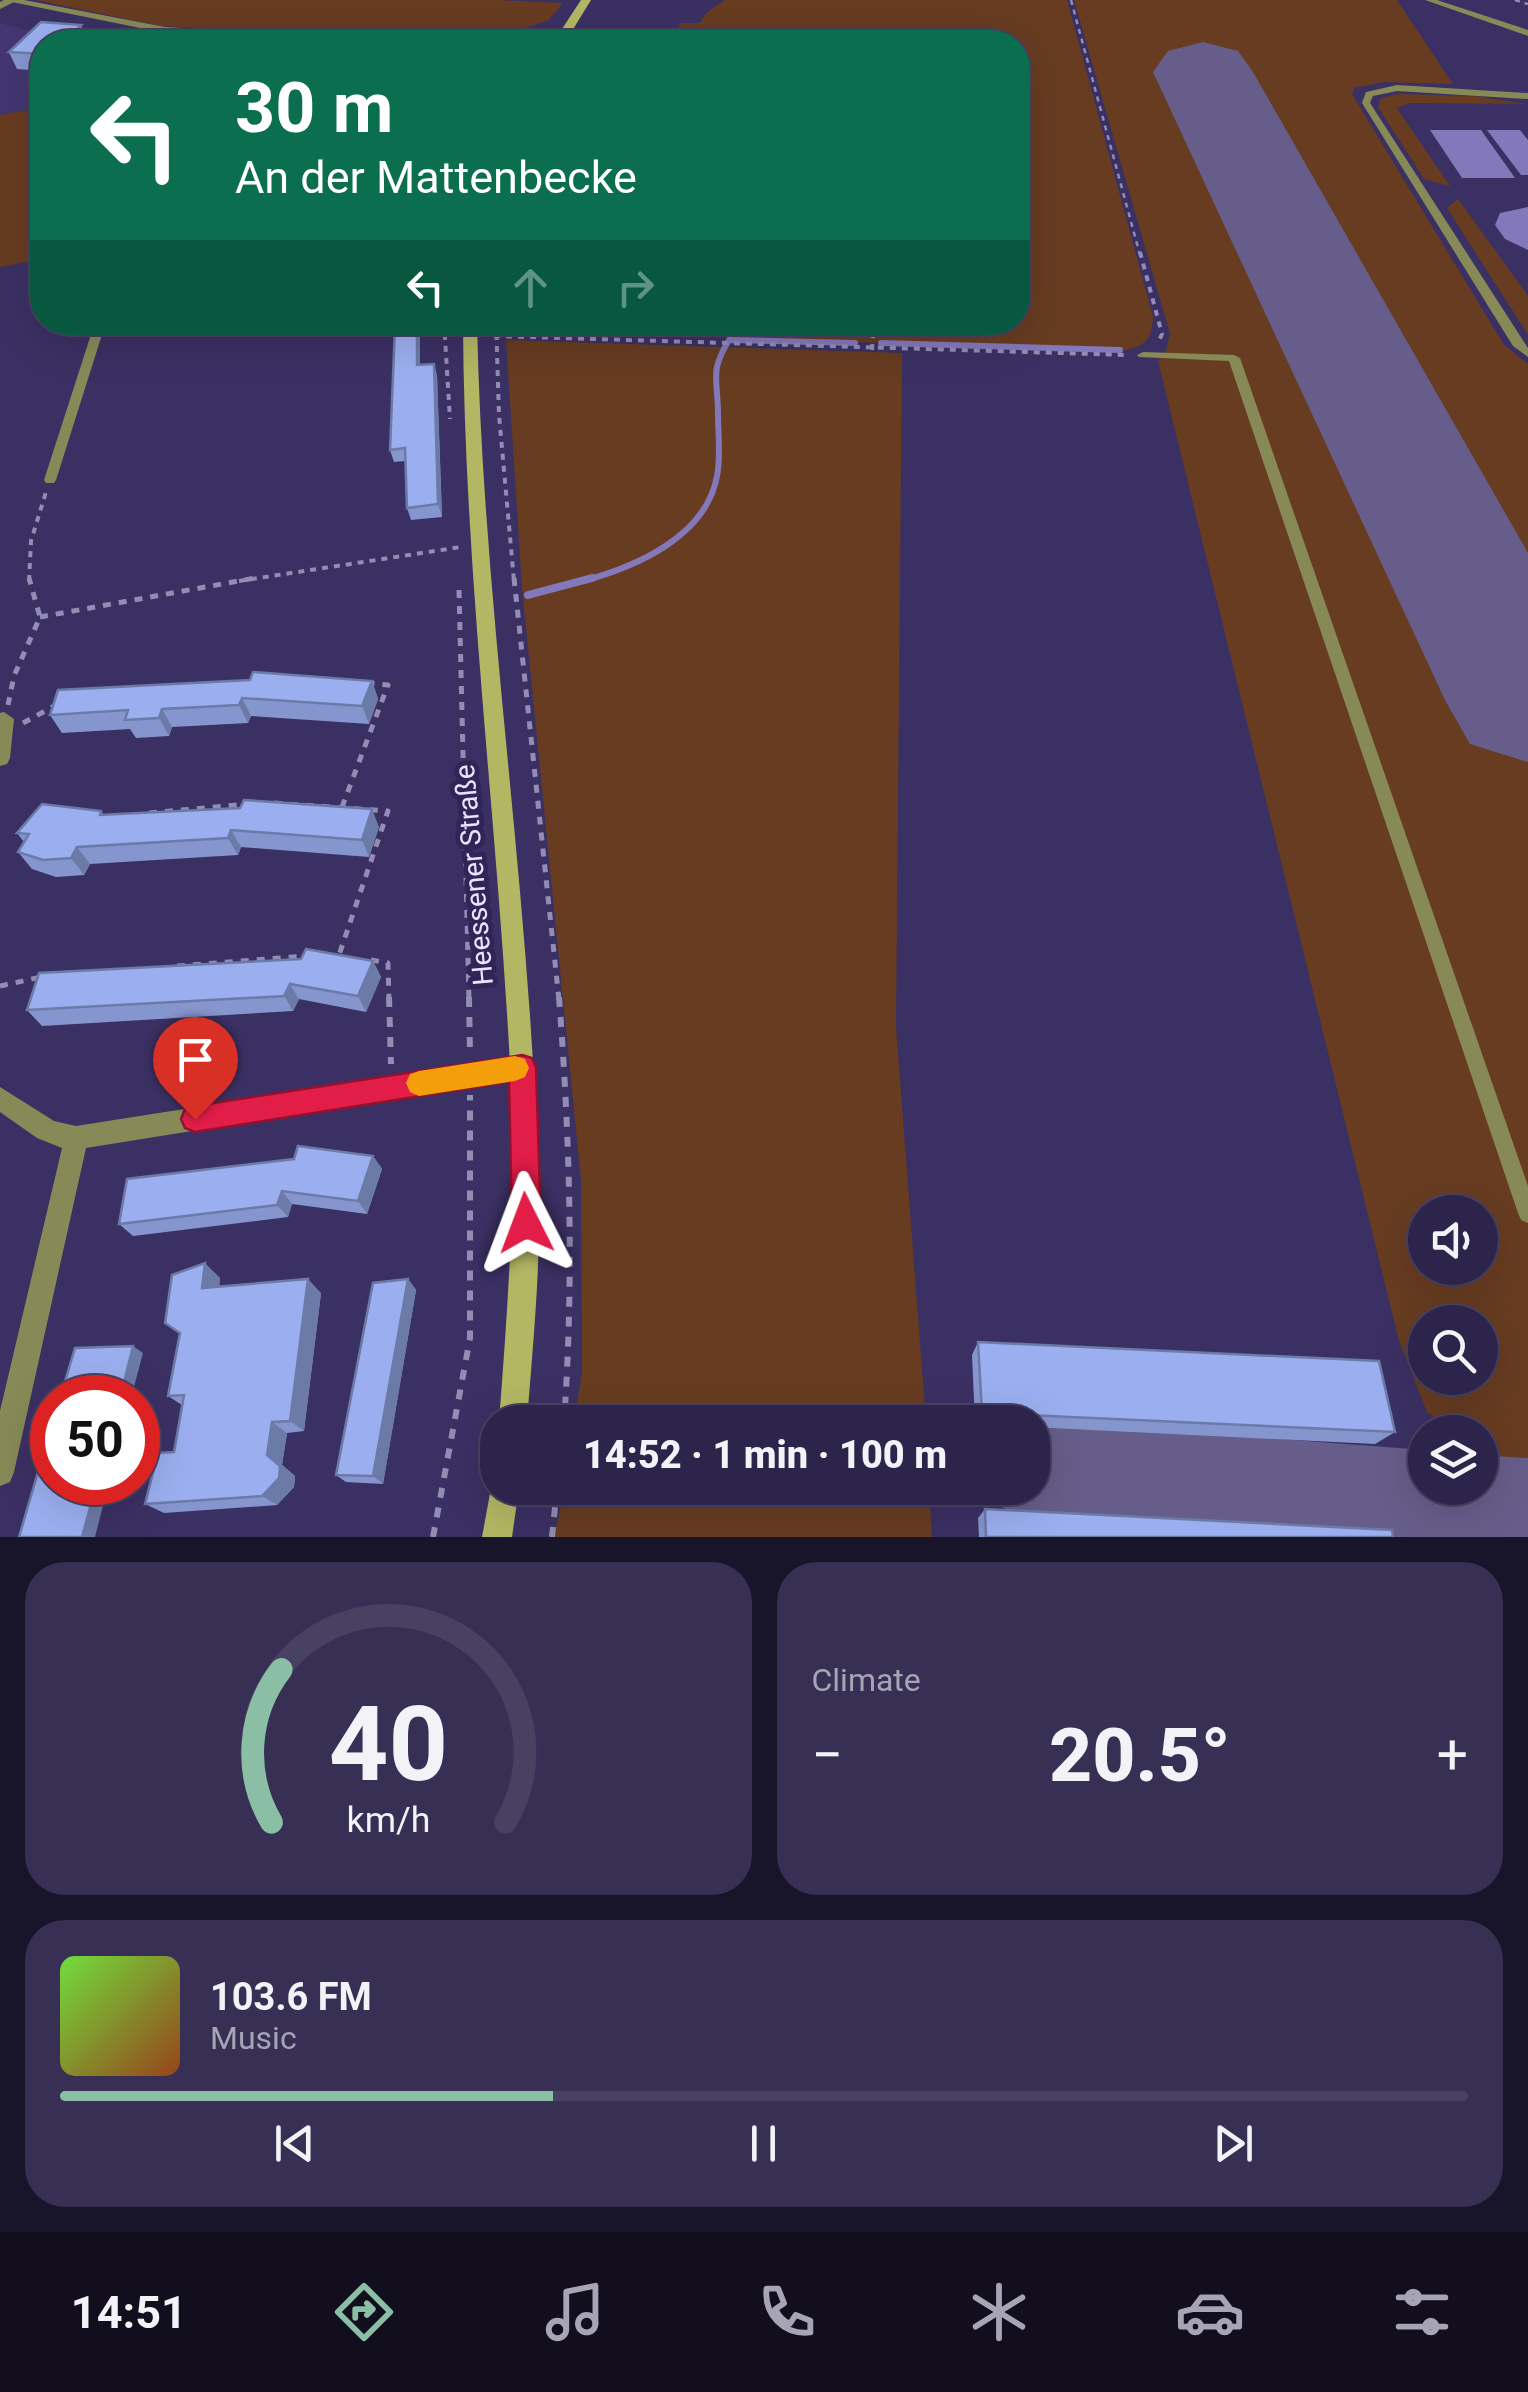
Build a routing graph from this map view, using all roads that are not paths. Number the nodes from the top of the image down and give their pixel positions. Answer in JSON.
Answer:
{"nodes":[{"id":1,"x":586,"y":0,"type":"edge"},
{"id":2,"x":1429,"y":0,"type":"edge"},
{"id":3,"x":9,"y":1,"type":"edge"},
{"id":4,"x":0,"y":6,"type":"edge"},
{"id":5,"x":167,"y":30,"type":"edge"},
{"id":6,"x":567,"y":30,"type":"edge"},
{"id":7,"x":1528,"y":33,"type":"edge"},
{"id":8,"x":1528,"y":96,"type":"edge"},
{"id":9,"x":97,"y":335,"type":"edge"},
{"id":10,"x":470,"y":335,"type":"edge"},
{"id":11,"x":1528,"y":354,"type":"edge"},
{"id":12,"x":1143,"y":355,"type":"road end"},
{"id":13,"x":50,"y":480,"type":"road end"},
{"id":14,"x":4,"y":726,"type":"road end"},
{"id":15,"x":0,"y":758,"type":"edge"},
{"id":16,"x":522,"y":1067,"type":"junction"},
{"id":17,"x":0,"y":1098,"type":"edge"},
{"id":18,"x":76,"y":1138,"type":"junction"},
{"id":19,"x":1528,"y":1213,"type":"edge"},
{"id":20,"x":514,"y":1405,"type":"edge"},
{"id":21,"x":0,"y":1472,"type":"edge"},
{"id":22,"x":502,"y":1505,"type":"edge"},
{"id":23,"x":497,"y":1537,"type":"edge"}],
"edges":[{"from":1,"to":6,"type":"main road"},
{"from":2,"to":7,"type":"lane"},
{"from":3,"to":4,"type":"street"},
{"from":3,"to":5,"type":"street"},
{"from":8,"to":11,"type":"lane"},
{"from":9,"to":13,"type":"lane"},
{"from":10,"to":16,"type":"main road","name":"Heessener Straße"},
{"from":12,"to":19,"type":"lane"},
{"from":14,"to":15,"type":"street"},
{"from":16,"to":18,"type":"street"},
{"from":16,"to":20,"type":"main road","name":"Heessener Straße"},
{"from":17,"to":18,"type":"street"},
{"from":18,"to":21,"type":"street"},
{"from":22,"to":23,"type":"main road"}]}
